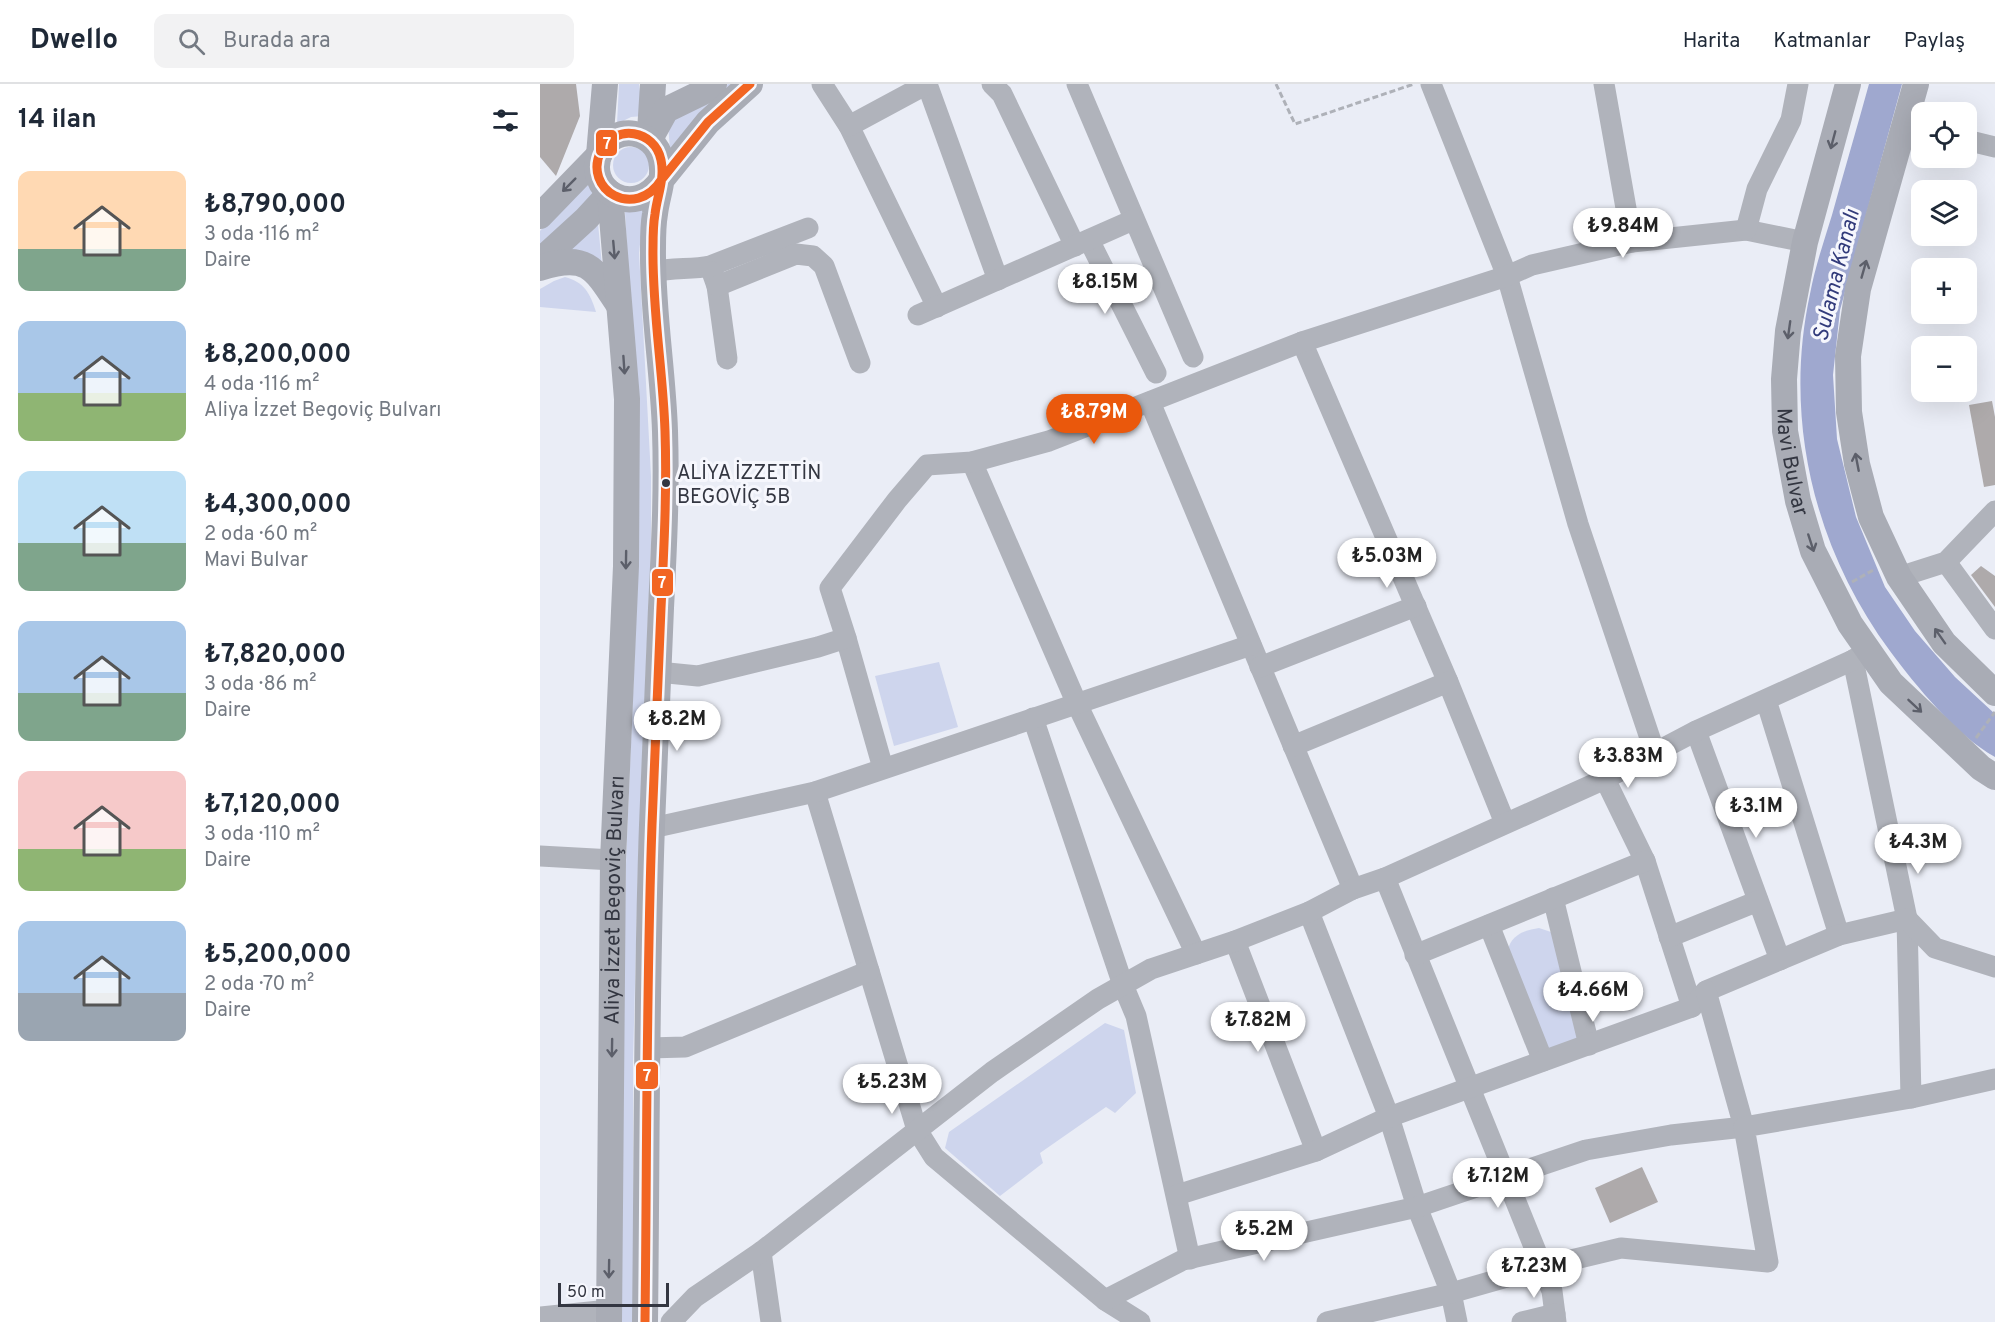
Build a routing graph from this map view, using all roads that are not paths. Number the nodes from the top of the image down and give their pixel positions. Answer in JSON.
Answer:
{"nodes":[{"id":1,"x":605,"y":84,"type":"edge"},
{"id":2,"x":653,"y":84,"type":"edge"},
{"id":3,"x":714,"y":84,"type":"edge"},
{"id":4,"x":750,"y":84,"type":"edge"},
{"id":5,"x":822,"y":84,"type":"edge"},
{"id":6,"x":927,"y":84,"type":"edge"},
{"id":7,"x":992,"y":84,"type":"edge"},
{"id":8,"x":1077,"y":84,"type":"edge"},
{"id":9,"x":1431,"y":84,"type":"edge"},
{"id":10,"x":1604,"y":84,"type":"edge"},
{"id":11,"x":1798,"y":84,"type":"edge"},
{"id":12,"x":1848,"y":84,"type":"edge"},
{"id":13,"x":1916,"y":84,"type":"edge"},
{"id":14,"x":1915,"y":102,"type":"edge"},
{"id":15,"x":849,"y":126,"type":"junction"},
{"id":16,"x":1911,"y":133,"type":"edge"},
{"id":17,"x":650,"y":139,"type":"junction"},
{"id":18,"x":1977,"y":143,"type":"edge"},
{"id":19,"x":1995,"y":147,"type":"edge"},
{"id":20,"x":599,"y":155,"type":"junction"},
{"id":21,"x":662,"y":179,"type":"junction"},
{"id":22,"x":610,"y":193,"type":"junction"},
{"id":23,"x":540,"y":216,"type":"edge"},
{"id":24,"x":1133,"y":220,"type":"junction"},
{"id":25,"x":808,"y":228,"type":"dead end"},
{"id":26,"x":1746,"y":230,"type":"junction"},
{"id":27,"x":1632,"y":242,"type":"junction"},
{"id":28,"x":1805,"y":242,"type":"junction"},
{"id":29,"x":1082,"y":243,"type":"junction"},
{"id":30,"x":540,"y":261,"type":"edge"},
{"id":31,"x":540,"y":268,"type":"edge"},
{"id":32,"x":654,"y":272,"type":"junction"},
{"id":33,"x":714,"y":276,"type":"junction"},
{"id":34,"x":1507,"y":276,"type":"junction"},
{"id":35,"x":998,"y":280,"type":"junction"},
{"id":36,"x":620,"y":306,"type":"junction"},
{"id":37,"x":1302,"y":342,"type":"junction"},
{"id":38,"x":1193,"y":357,"type":"dead end"},
{"id":39,"x":727,"y":359,"type":"dead end"},
{"id":40,"x":860,"y":363,"type":"dead end"},
{"id":41,"x":1156,"y":373,"type":"dead end"},
{"id":42,"x":1150,"y":402,"type":"junction"},
{"id":43,"x":972,"y":462,"type":"junction"},
{"id":44,"x":1995,"y":511,"type":"edge"},
{"id":45,"x":1946,"y":562,"type":"junction"},
{"id":46,"x":1892,"y":570,"type":"junction"},
{"id":47,"x":1416,"y":606,"type":"junction"},
{"id":48,"x":1995,"y":629,"type":"edge"},
{"id":49,"x":846,"y":638,"type":"junction"},
{"id":50,"x":1251,"y":645,"type":"junction"},
{"id":51,"x":1861,"y":656,"type":"junction"},
{"id":52,"x":1260,"y":667,"type":"junction"},
{"id":53,"x":658,"y":672,"type":"junction"},
{"id":54,"x":1448,"y":682,"type":"junction"},
{"id":55,"x":1995,"y":693,"type":"edge"},
{"id":56,"x":1766,"y":700,"type":"junction"},
{"id":57,"x":1077,"y":704,"type":"junction"},
{"id":58,"x":1033,"y":718,"type":"junction"},
{"id":59,"x":1696,"y":731,"type":"junction"},
{"id":60,"x":1293,"y":746,"type":"junction"},
{"id":61,"x":1655,"y":753,"type":"junction"},
{"id":62,"x":883,"y":768,"type":"junction"},
{"id":63,"x":1995,"y":777,"type":"edge"},
{"id":64,"x":1605,"y":779,"type":"junction"},
{"id":65,"x":815,"y":792,"type":"junction"},
{"id":66,"x":1505,"y":823,"type":"junction"},
{"id":67,"x":652,"y":828,"type":"junction"},
{"id":68,"x":540,"y":856,"type":"edge"},
{"id":69,"x":613,"y":860,"type":"junction"},
{"id":70,"x":1645,"y":861,"type":"junction"},
{"id":71,"x":1385,"y":878,"type":"junction"},
{"id":72,"x":1353,"y":889,"type":"junction"},
{"id":73,"x":1553,"y":898,"type":"junction"},
{"id":74,"x":1758,"y":901,"type":"junction"},
{"id":75,"x":1309,"y":912,"type":"junction"},
{"id":76,"x":1907,"y":919,"type":"junction"},
{"id":77,"x":1489,"y":925,"type":"junction"},
{"id":78,"x":1839,"y":935,"type":"junction"},
{"id":79,"x":1669,"y":937,"type":"junction"},
{"id":80,"x":1235,"y":941,"type":"junction"},
{"id":81,"x":1196,"y":954,"type":"junction"},
{"id":82,"x":1415,"y":955,"type":"junction"},
{"id":83,"x":1780,"y":960,"type":"junction"},
{"id":84,"x":1995,"y":966,"type":"edge"},
{"id":85,"x":869,"y":970,"type":"junction"},
{"id":86,"x":1123,"y":985,"type":"junction"},
{"id":87,"x":1706,"y":991,"type":"junction"},
{"id":88,"x":1692,"y":1007,"type":"junction"},
{"id":89,"x":1589,"y":1045,"type":"junction"},
{"id":90,"x":648,"y":1048,"type":"junction"},
{"id":91,"x":1543,"y":1061,"type":"junction"},
{"id":92,"x":1995,"y":1079,"type":"edge"},
{"id":93,"x":1471,"y":1088,"type":"junction"},
{"id":94,"x":1911,"y":1098,"type":"junction"},
{"id":95,"x":1389,"y":1117,"type":"junction"},
{"id":96,"x":1744,"y":1127,"type":"junction"},
{"id":97,"x":917,"y":1130,"type":"junction"},
{"id":98,"x":1316,"y":1152,"type":"junction"},
{"id":99,"x":1507,"y":1178,"type":"junction"},
{"id":100,"x":1177,"y":1195,"type":"junction"},
{"id":101,"x":1418,"y":1207,"type":"junction"},
{"id":102,"x":761,"y":1252,"type":"junction"},
{"id":103,"x":1190,"y":1259,"type":"junction"},
{"id":104,"x":1542,"y":1267,"type":"junction"},
{"id":105,"x":1451,"y":1293,"type":"junction"},
{"id":106,"x":1105,"y":1300,"type":"junction"},
{"id":107,"x":609,"y":1316,"type":"edge"},
{"id":108,"x":540,"y":1317,"type":"edge"},
{"id":109,"x":1556,"y":1318,"type":"edge"},
{"id":110,"x":645,"y":1322,"type":"edge"},
{"id":111,"x":671,"y":1322,"type":"edge"},
{"id":112,"x":771,"y":1322,"type":"edge"},
{"id":113,"x":1140,"y":1322,"type":"edge"},
{"id":114,"x":1327,"y":1322,"type":"edge"},
{"id":115,"x":1457,"y":1322,"type":"edge"},
{"id":116,"x":1522,"y":1322,"type":"edge"}],
"edges":[{"from":1,"to":20,"type":"main road"},
{"from":2,"to":17,"type":"main road"},
{"from":3,"to":17,"type":"main road"},
{"from":4,"to":21,"type":"main road"},
{"from":5,"to":15,"type":"street"},
{"from":6,"to":15,"type":"street"},
{"from":6,"to":35,"type":"street"},
{"from":7,"to":29,"type":"street"},
{"from":8,"to":24,"type":"street"},
{"from":9,"to":34,"type":"street"},
{"from":10,"to":27,"type":"street"},
{"from":11,"to":26,"type":"street"},
{"from":12,"to":28,"type":"main road","name":"Mavi Bulvar","one_way":true},
{"from":13,"to":14,"type":"main road"},
{"from":15,"to":35,"type":"street"},
{"from":46,"to":16,"type":"main road","one_way":true},
{"from":17,"to":20,"type":"main road"},
{"from":17,"to":21,"type":"main road"},
{"from":18,"to":19,"type":"street"},
{"from":20,"to":22,"type":"main road"},
{"from":20,"to":23,"type":"main road","one_way":true},
{"from":21,"to":22,"type":"main road"},
{"from":21,"to":32,"type":"main road","name":"Aliya İzzet Begoviç Bulvarı"},
{"from":22,"to":30,"type":"main road"},
{"from":22,"to":36,"type":"main road","name":"Aliya İzzet Begoviç Bulvarı","one_way":true},
{"from":24,"to":29,"type":"street"},
{"from":24,"to":38,"type":"street"},
{"from":25,"to":33,"type":"street"},
{"from":26,"to":27,"type":"street"},
{"from":26,"to":28,"type":"street"},
{"from":27,"to":34,"type":"street"},
{"from":28,"to":51,"type":"main road","name":"Mavi Bulvar","one_way":true},
{"from":29,"to":35,"type":"street"},
{"from":29,"to":41,"type":"street"},
{"from":31,"to":36,"type":"main road"},
{"from":32,"to":33,"type":"street"},
{"from":32,"to":53,"type":"main road","name":"Aliya İzzet Begoviç Bulvarı"},
{"from":33,"to":39,"type":"street"},
{"from":33,"to":40,"type":"street"},
{"from":34,"to":37,"type":"street"},
{"from":34,"to":61,"type":"street"},
{"from":36,"to":69,"type":"main road","name":"Aliya İzzet Begoviç Bulvarı","one_way":true},
{"from":37,"to":42,"type":"street"},
{"from":37,"to":47,"type":"street"},
{"from":42,"to":43,"type":"street"},
{"from":42,"to":50,"type":"street"},
{"from":43,"to":49,"type":"street"},
{"from":43,"to":57,"type":"street"},
{"from":44,"to":45,"type":"street"},
{"from":45,"to":46,"type":"street"},
{"from":45,"to":48,"type":"street"},
{"from":55,"to":46,"type":"main road","one_way":true},
{"from":47,"to":52,"type":"street"},
{"from":47,"to":54,"type":"street"},
{"from":49,"to":53,"type":"street"},
{"from":49,"to":62,"type":"street"},
{"from":50,"to":52,"type":"street"},
{"from":50,"to":57,"type":"street"},
{"from":51,"to":56,"type":"street"},
{"from":51,"to":63,"type":"main road","name":"Mavi Bulvar","one_way":true},
{"from":51,"to":76,"type":"street"},
{"from":52,"to":60,"type":"street"},
{"from":53,"to":67,"type":"main road","name":"Aliya İzzet Begoviç Bulvarı"},
{"from":54,"to":60,"type":"street"},
{"from":54,"to":66,"type":"street"},
{"from":56,"to":59,"type":"street"},
{"from":56,"to":78,"type":"street"},
{"from":57,"to":58,"type":"street"},
{"from":57,"to":81,"type":"street"},
{"from":58,"to":62,"type":"street"},
{"from":58,"to":86,"type":"street"},
{"from":59,"to":61,"type":"street"},
{"from":59,"to":74,"type":"street"},
{"from":60,"to":72,"type":"street"},
{"from":61,"to":64,"type":"street"},
{"from":62,"to":65,"type":"street"},
{"from":64,"to":66,"type":"street"},
{"from":64,"to":70,"type":"street"},
{"from":65,"to":67,"type":"street"},
{"from":65,"to":85,"type":"street"},
{"from":66,"to":71,"type":"street"},
{"from":67,"to":90,"type":"main road","name":"Aliya İzzet Begoviç Bulvarı"},
{"from":68,"to":69,"type":"street"},
{"from":69,"to":107,"type":"main road","name":"Aliya İzzet Begoviç Bulvarı","one_way":true},
{"from":70,"to":73,"type":"street"},
{"from":70,"to":79,"type":"street"},
{"from":71,"to":72,"type":"street"},
{"from":71,"to":82,"type":"street"},
{"from":72,"to":75,"type":"street"},
{"from":73,"to":77,"type":"street"},
{"from":73,"to":89,"type":"street"},
{"from":74,"to":79,"type":"street"},
{"from":74,"to":83,"type":"street"},
{"from":75,"to":80,"type":"street"},
{"from":75,"to":95,"type":"street"},
{"from":76,"to":78,"type":"street"},
{"from":76,"to":84,"type":"street"},
{"from":76,"to":94,"type":"street"},
{"from":77,"to":82,"type":"street"},
{"from":77,"to":91,"type":"street"},
{"from":78,"to":83,"type":"street"},
{"from":79,"to":88,"type":"street"},
{"from":80,"to":81,"type":"street"},
{"from":80,"to":98,"type":"street"},
{"from":81,"to":86,"type":"street"},
{"from":82,"to":93,"type":"street"},
{"from":83,"to":87,"type":"street"},
{"from":85,"to":90,"type":"street"},
{"from":85,"to":97,"type":"street"},
{"from":86,"to":97,"type":"street"},
{"from":86,"to":100,"type":"street"},
{"from":87,"to":88,"type":"street"},
{"from":87,"to":96,"type":"street"},
{"from":88,"to":89,"type":"street"},
{"from":89,"to":91,"type":"street"},
{"from":90,"to":110,"type":"main road","name":"Aliya İzzet Begoviç Bulvarı"},
{"from":91,"to":93,"type":"street"},
{"from":92,"to":94,"type":"street"},
{"from":93,"to":95,"type":"street"},
{"from":93,"to":99,"type":"street"},
{"from":94,"to":96,"type":"street"},
{"from":95,"to":98,"type":"street"},
{"from":95,"to":101,"type":"street"},
{"from":96,"to":99,"type":"street"},
{"from":96,"to":104,"type":"street"},
{"from":97,"to":102,"type":"street"},
{"from":97,"to":106,"type":"street"},
{"from":98,"to":100,"type":"street"},
{"from":99,"to":101,"type":"street"},
{"from":99,"to":104,"type":"street"},
{"from":100,"to":103,"type":"street"},
{"from":101,"to":103,"type":"street"},
{"from":101,"to":105,"type":"street"},
{"from":102,"to":111,"type":"street"},
{"from":102,"to":112,"type":"street"},
{"from":103,"to":106,"type":"street"},
{"from":104,"to":105,"type":"street"},
{"from":104,"to":109,"type":"street"},
{"from":105,"to":114,"type":"street"},
{"from":105,"to":115,"type":"street"},
{"from":106,"to":113,"type":"street"},
{"from":107,"to":108,"type":"street"},
{"from":109,"to":116,"type":"street"}]}
